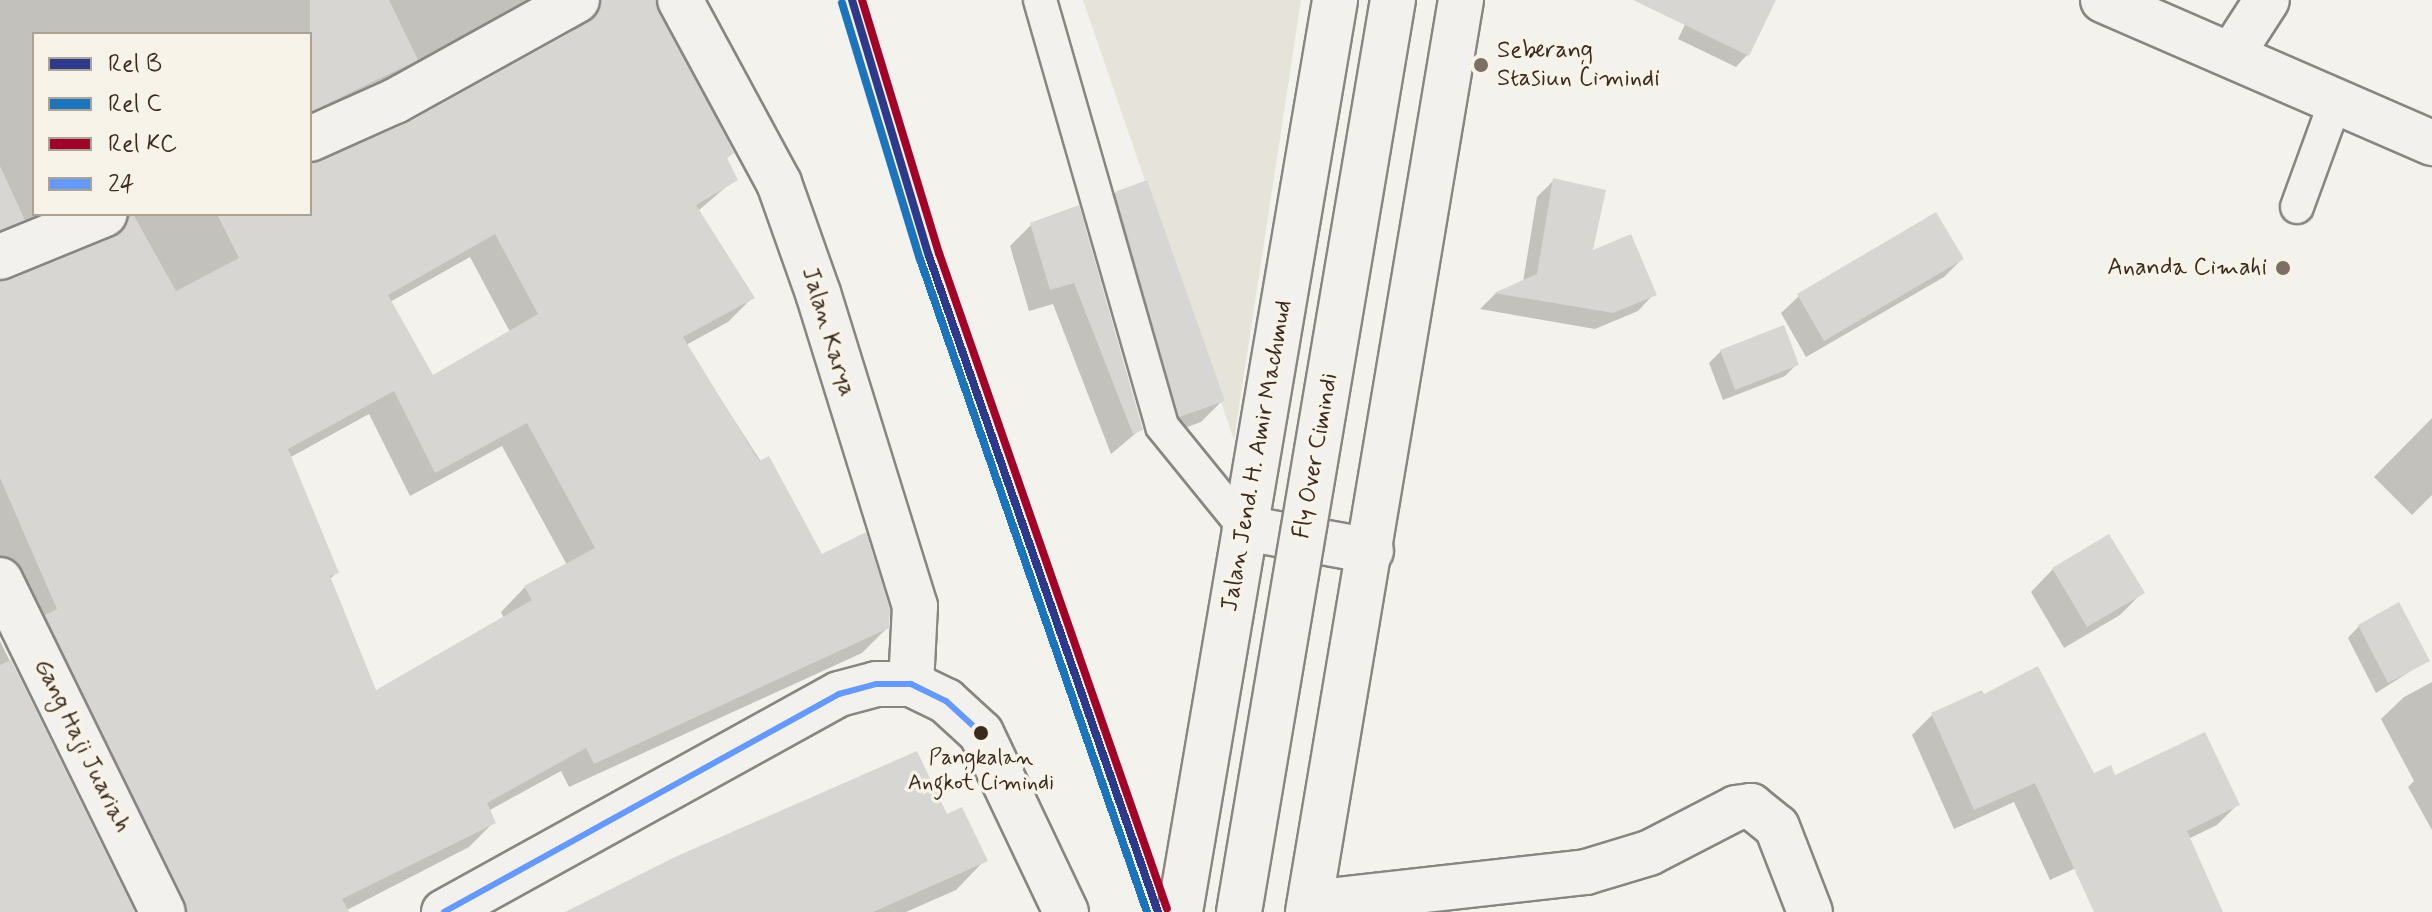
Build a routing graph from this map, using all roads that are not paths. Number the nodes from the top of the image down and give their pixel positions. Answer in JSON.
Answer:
{"nodes":[{"id":1,"x":577,"y":0,"type":"edge"},
{"id":2,"x":680,"y":0,"type":"edge"},
{"id":3,"x":1040,"y":0,"type":"edge"},
{"id":4,"x":1335,"y":0,"type":"edge"},
{"id":5,"x":1393,"y":0,"type":"edge"},
{"id":6,"x":1461,"y":0,"type":"edge"},
{"id":7,"x":2103,"y":0,"type":"edge"},
{"id":8,"x":2267,"y":0,"type":"edge"},
{"id":9,"x":2232,"y":54,"type":"junction"},
{"id":10,"x":2337,"y":97,"type":"junction"},
{"id":11,"x":312,"y":138,"type":"edge"},
{"id":12,"x":2432,"y":143,"type":"edge"},
{"id":13,"x":2297,"y":207,"type":"dead end"},
{"id":14,"x":100,"y":216,"type":"edge"},
{"id":15,"x":0,"y":257,"type":"edge"},
{"id":16,"x":1245,"y":528,"type":"junction"},
{"id":17,"x":1371,"y":551,"type":"junction"},
{"id":18,"x":0,"y":580,"type":"edge"},
{"id":19,"x":911,"y":684,"type":"junction"},
{"id":20,"x":1309,"y":907,"type":"edge"},
{"id":21,"x":163,"y":912,"type":"edge"},
{"id":22,"x":444,"y":912,"type":"edge"},
{"id":23,"x":1066,"y":912,"type":"edge"},
{"id":24,"x":1180,"y":912,"type":"edge"},
{"id":25,"x":1239,"y":912,"type":"edge"},
{"id":26,"x":1810,"y":912,"type":"edge"}],
"edges":[{"from":1,"to":11,"type":"main road"},
{"from":2,"to":19,"type":"main road","name":"Jalan Karya"},
{"from":3,"to":16,"type":"lane"},
{"from":4,"to":16,"type":"main road","name":"Jalan Jend. H. Amir Machmud"},
{"from":5,"to":25,"type":"main road","name":"Fly Over Cimindi","bridge":true},
{"from":6,"to":17,"type":"main road"},
{"from":7,"to":9,"type":"main road"},
{"from":8,"to":9,"type":"main road"},
{"from":9,"to":10,"type":"main road"},
{"from":10,"to":12,"type":"main road"},
{"from":10,"to":13,"type":"lane"},
{"from":14,"to":15,"type":"main road"},
{"from":16,"to":17,"type":"main road"},
{"from":16,"to":24,"type":"main road","name":"Jalan Jend. H. Amir Machmud"},
{"from":17,"to":20,"type":"main road"},
{"from":18,"to":21,"type":"main road","name":"Gang Haji Juariah"},
{"from":19,"to":22,"type":"main road"},
{"from":19,"to":23,"type":"main road"},
{"from":20,"to":26,"type":"main road"}]}
